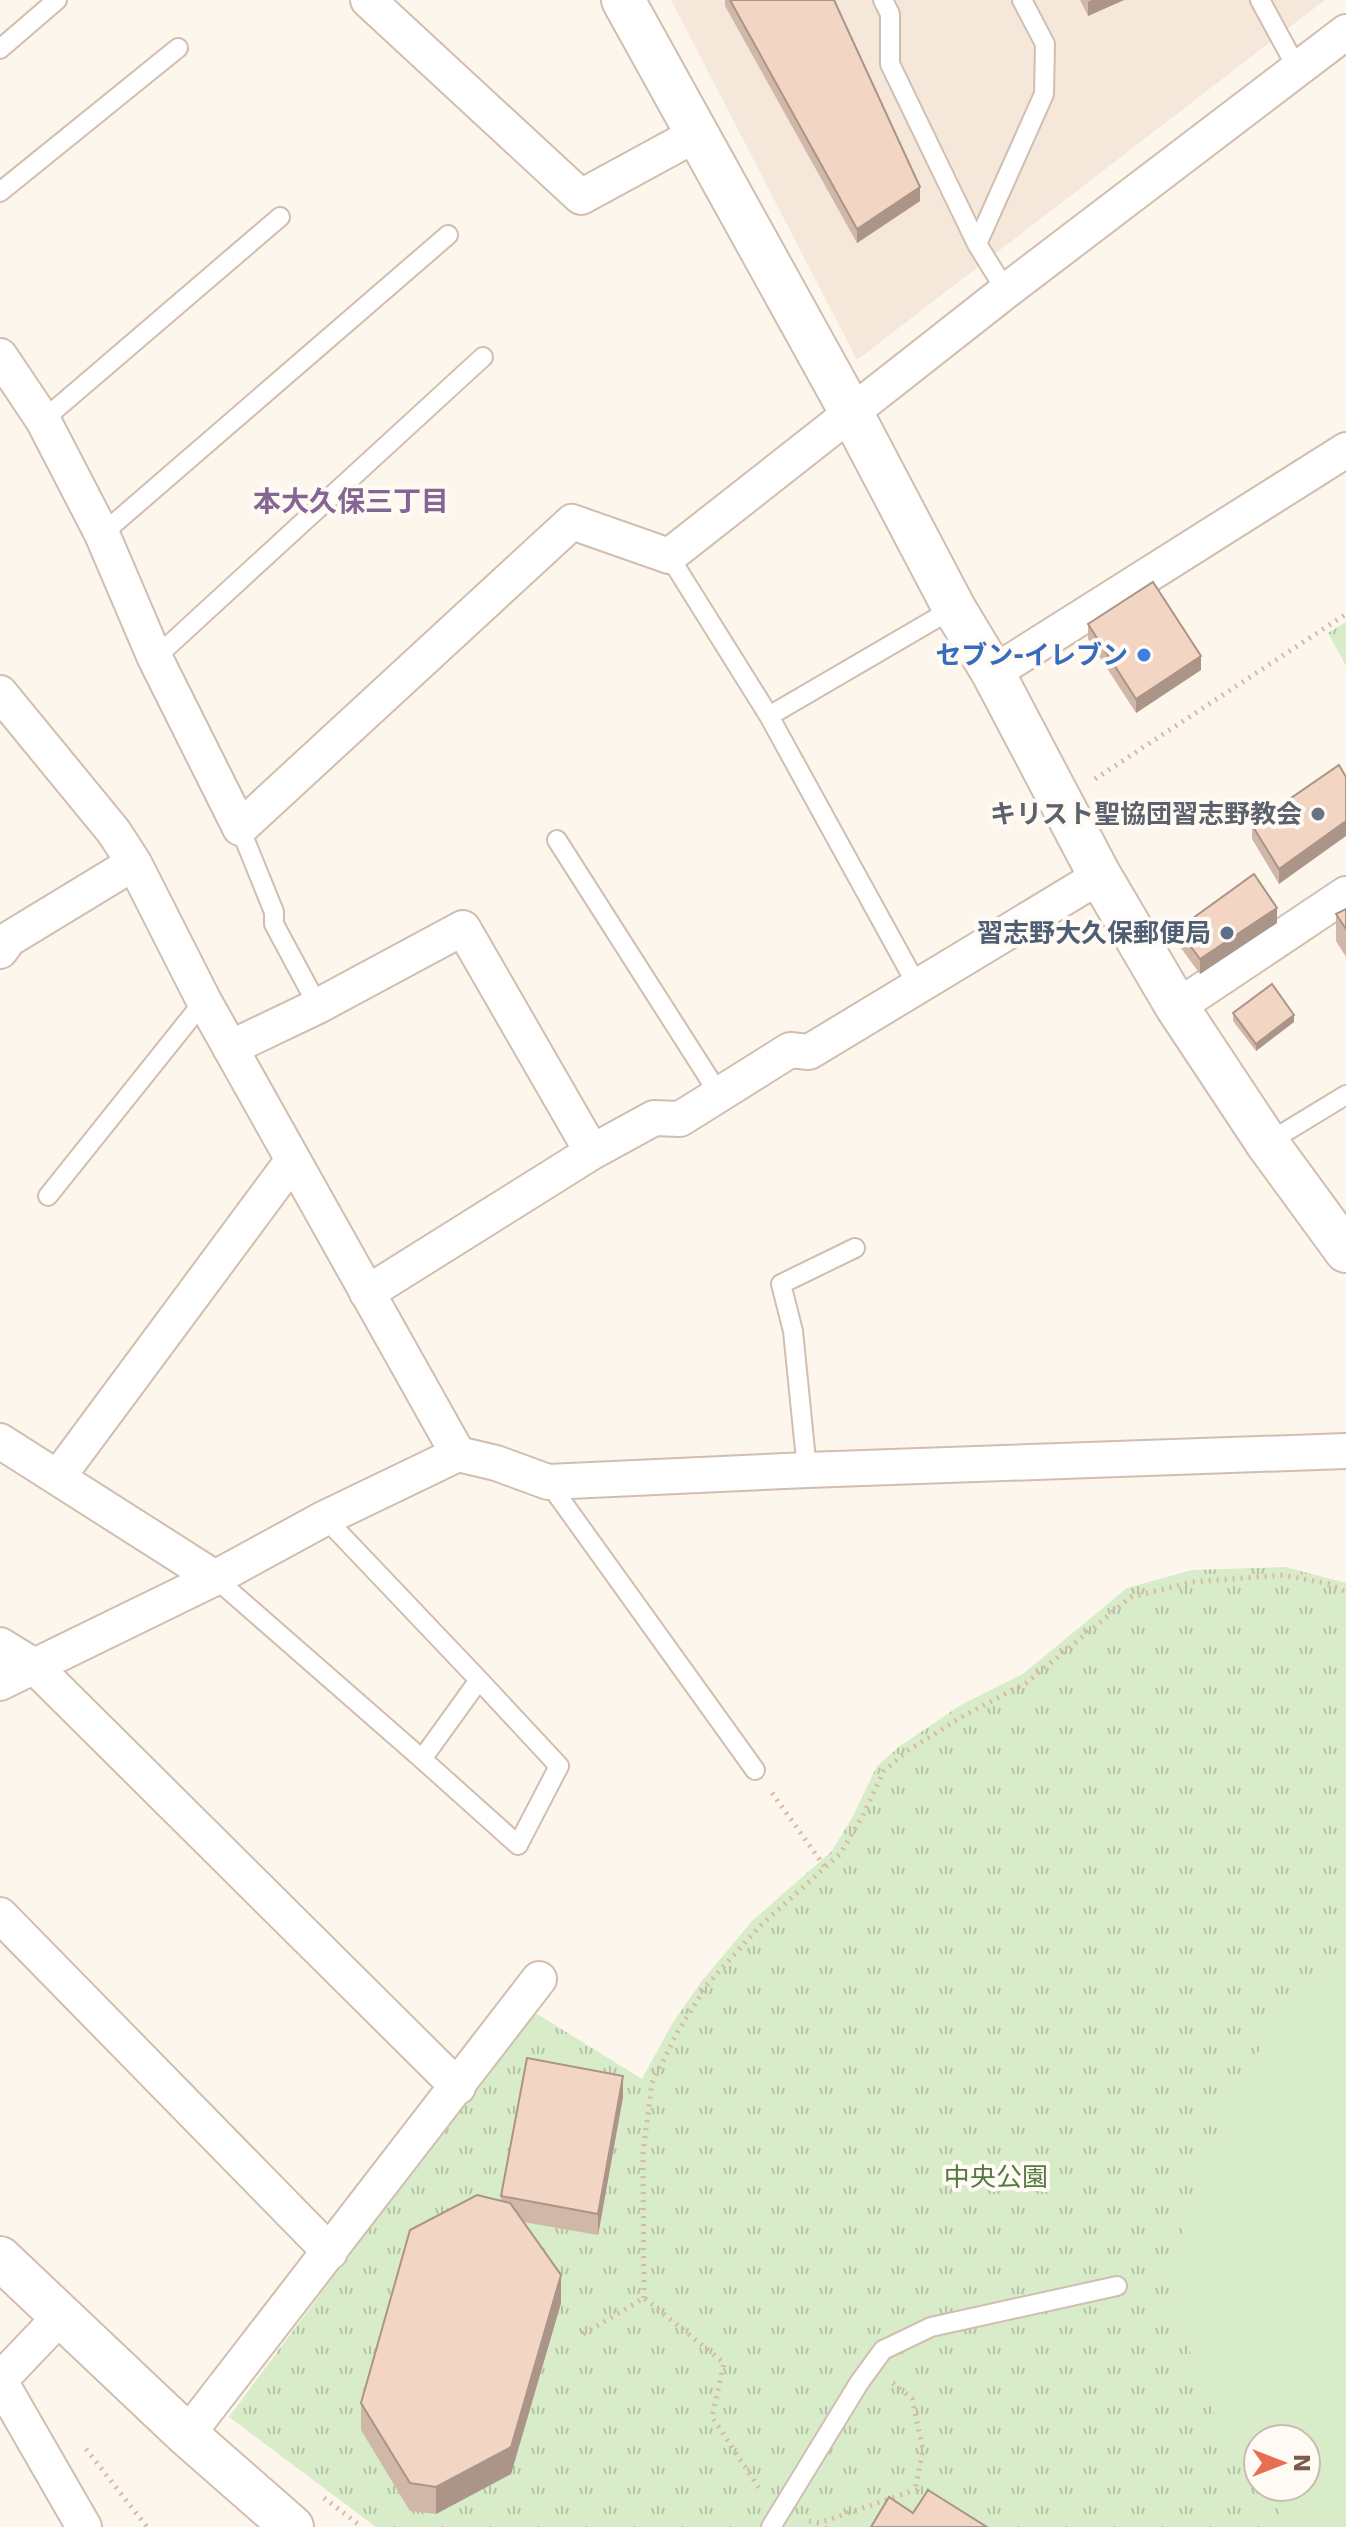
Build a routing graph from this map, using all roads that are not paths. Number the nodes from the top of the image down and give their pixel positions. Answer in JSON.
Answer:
{"nodes":[{"id":1,"x":57,"y":0,"type":"edge"},
{"id":2,"x":368,"y":0,"type":"edge"},
{"id":3,"x":623,"y":0,"type":"edge"},
{"id":4,"x":883,"y":0,"type":"edge"},
{"id":5,"x":1022,"y":0,"type":"edge"},
{"id":6,"x":1260,"y":0,"type":"edge"},
{"id":7,"x":1346,"y":32,"type":"edge"},
{"id":8,"x":178,"y":48,"type":"dead end"},
{"id":9,"x":0,"y":49,"type":"edge"},
{"id":10,"x":1298,"y":70,"type":"junction"},
{"id":11,"x":695,"y":135,"type":"junction"},
{"id":12,"x":0,"y":192,"type":"edge"},
{"id":13,"x":280,"y":217,"type":"dead end"},
{"id":14,"x":448,"y":235,"type":"dead end"},
{"id":15,"x":977,"y":244,"type":"junction"},
{"id":16,"x":1006,"y":291,"type":"junction"},
{"id":17,"x":0,"y":356,"type":"edge"},
{"id":18,"x":483,"y":357,"type":"dead end"},
{"id":19,"x":851,"y":412,"type":"junction"},
{"id":20,"x":43,"y":420,"type":"junction"},
{"id":21,"x":1346,"y":450,"type":"edge"},
{"id":22,"x":102,"y":534,"type":"junction"},
{"id":23,"x":669,"y":556,"type":"junction"},
{"id":24,"x":954,"y":608,"type":"junction"},
{"id":25,"x":155,"y":658,"type":"junction"},
{"id":26,"x":993,"y":673,"type":"junction"},
{"id":27,"x":0,"y":693,"type":"edge"},
{"id":28,"x":769,"y":716,"type":"junction"},
{"id":29,"x":240,"y":828,"type":"junction"},
{"id":30,"x":557,"y":840,"type":"dead end"},
{"id":31,"x":134,"y":863,"type":"junction"},
{"id":32,"x":1100,"y":876,"type":"junction"},
{"id":33,"x":1346,"y":894,"type":"edge"},
{"id":34,"x":0,"y":951,"type":"edge"},
{"id":35,"x":918,"y":987,"type":"junction"},
{"id":36,"x":204,"y":1001,"type":"junction"},
{"id":37,"x":318,"y":1006,"type":"junction"},
{"id":38,"x":1177,"y":1007,"type":"junction"},
{"id":39,"x":230,"y":1048,"type":"junction"},
{"id":40,"x":719,"y":1094,"type":"junction"},
{"id":41,"x":1346,"y":1095,"type":"edge"},
{"id":42,"x":1267,"y":1143,"type":"junction"},
{"id":43,"x":592,"y":1152,"type":"junction"},
{"id":44,"x":293,"y":1160,"type":"junction"},
{"id":45,"x":48,"y":1196,"type":"dead end"},
{"id":46,"x":855,"y":1248,"type":"dead end"},
{"id":47,"x":1346,"y":1251,"type":"edge"},
{"id":48,"x":367,"y":1293,"type":"junction"},
{"id":49,"x":0,"y":1441,"type":"edge"},
{"id":50,"x":1346,"y":1451,"type":"edge"},
{"id":51,"x":458,"y":1454,"type":"junction"},
{"id":52,"x":807,"y":1470,"type":"junction"},
{"id":53,"x":58,"y":1477,"type":"junction"},
{"id":54,"x":548,"y":1482,"type":"junction"},
{"id":55,"x":325,"y":1518,"type":"junction"},
{"id":56,"x":215,"y":1578,"type":"junction"},
{"id":57,"x":0,"y":1645,"type":"edge"},
{"id":58,"x":34,"y":1666,"type":"junction"},
{"id":59,"x":479,"y":1680,"type":"junction"},
{"id":60,"x":0,"y":1683,"type":"edge"},
{"id":61,"x":422,"y":1759,"type":"junction"},
{"id":62,"x":755,"y":1770,"type":"road end"},
{"id":63,"x":0,"y":1915,"type":"edge"},
{"id":64,"x":539,"y":1979,"type":"dead end"},
{"id":65,"x":458,"y":2087,"type":"junction"},
{"id":66,"x":330,"y":2252,"type":"junction"},
{"id":67,"x":0,"y":2258,"type":"edge"},
{"id":68,"x":1117,"y":2286,"type":"dead end"},
{"id":69,"x":61,"y":2316,"type":"junction"},
{"id":70,"x":0,"y":2381,"type":"edge"},
{"id":71,"x":187,"y":2435,"type":"junction"},
{"id":72,"x":774,"y":2522,"type":"edge"},
{"id":73,"x":84,"y":2527,"type":"edge"},
{"id":74,"x":292,"y":2527,"type":"edge"}],
"edges":[{"from":1,"to":9,"type":"lane"},
{"from":2,"to":11,"type":"street"},
{"from":3,"to":11,"type":"street"},
{"from":4,"to":15,"type":"lane"},
{"from":5,"to":15,"type":"lane"},
{"from":6,"to":10,"type":"lane"},
{"from":7,"to":10,"type":"street"},
{"from":8,"to":12,"type":"lane"},
{"from":10,"to":16,"type":"street"},
{"from":11,"to":19,"type":"street"},
{"from":13,"to":20,"type":"lane"},
{"from":14,"to":22,"type":"lane"},
{"from":15,"to":16,"type":"lane"},
{"from":16,"to":19,"type":"street"},
{"from":17,"to":20,"type":"street"},
{"from":18,"to":25,"type":"lane"},
{"from":19,"to":23,"type":"street"},
{"from":19,"to":24,"type":"street"},
{"from":20,"to":22,"type":"street"},
{"from":21,"to":26,"type":"street"},
{"from":22,"to":25,"type":"street"},
{"from":23,"to":28,"type":"lane"},
{"from":23,"to":29,"type":"street"},
{"from":24,"to":26,"type":"street"},
{"from":24,"to":28,"type":"lane"},
{"from":25,"to":29,"type":"street"},
{"from":26,"to":32,"type":"street"},
{"from":27,"to":31,"type":"street"},
{"from":28,"to":35,"type":"lane"},
{"from":29,"to":37,"type":"lane"},
{"from":30,"to":40,"type":"lane"},
{"from":31,"to":34,"type":"street"},
{"from":31,"to":36,"type":"street"},
{"from":32,"to":35,"type":"street"},
{"from":32,"to":38,"type":"street"},
{"from":33,"to":38,"type":"street"},
{"from":35,"to":40,"type":"street"},
{"from":36,"to":39,"type":"street"},
{"from":36,"to":45,"type":"lane"},
{"from":37,"to":39,"type":"street"},
{"from":37,"to":43,"type":"street"},
{"from":38,"to":42,"type":"street"},
{"from":39,"to":44,"type":"street"},
{"from":40,"to":43,"type":"street"},
{"from":41,"to":42,"type":"lane"},
{"from":42,"to":47,"type":"street"},
{"from":43,"to":48,"type":"street"},
{"from":44,"to":48,"type":"street"},
{"from":44,"to":53,"type":"street"},
{"from":46,"to":52,"type":"lane"},
{"from":48,"to":51,"type":"street"},
{"from":49,"to":53,"type":"street"},
{"from":50,"to":52,"type":"street"},
{"from":51,"to":54,"type":"street"},
{"from":51,"to":55,"type":"street"},
{"from":52,"to":54,"type":"street"},
{"from":53,"to":56,"type":"street"},
{"from":54,"to":62,"type":"lane"},
{"from":55,"to":56,"type":"street"},
{"from":55,"to":59,"type":"lane"},
{"from":56,"to":58,"type":"street"},
{"from":56,"to":61,"type":"lane"},
{"from":57,"to":58,"type":"street"},
{"from":58,"to":60,"type":"street"},
{"from":58,"to":65,"type":"street"},
{"from":59,"to":61,"type":"lane"},
{"from":59,"to":61,"type":"lane"},
{"from":63,"to":66,"type":"street"},
{"from":64,"to":65,"type":"street"},
{"from":65,"to":66,"type":"street"},
{"from":66,"to":71,"type":"street"},
{"from":67,"to":69,"type":"street"},
{"from":68,"to":72,"type":"lane"},
{"from":69,"to":70,"type":"street"},
{"from":69,"to":71,"type":"street"},
{"from":70,"to":73,"type":"street"},
{"from":71,"to":74,"type":"street"}]}
